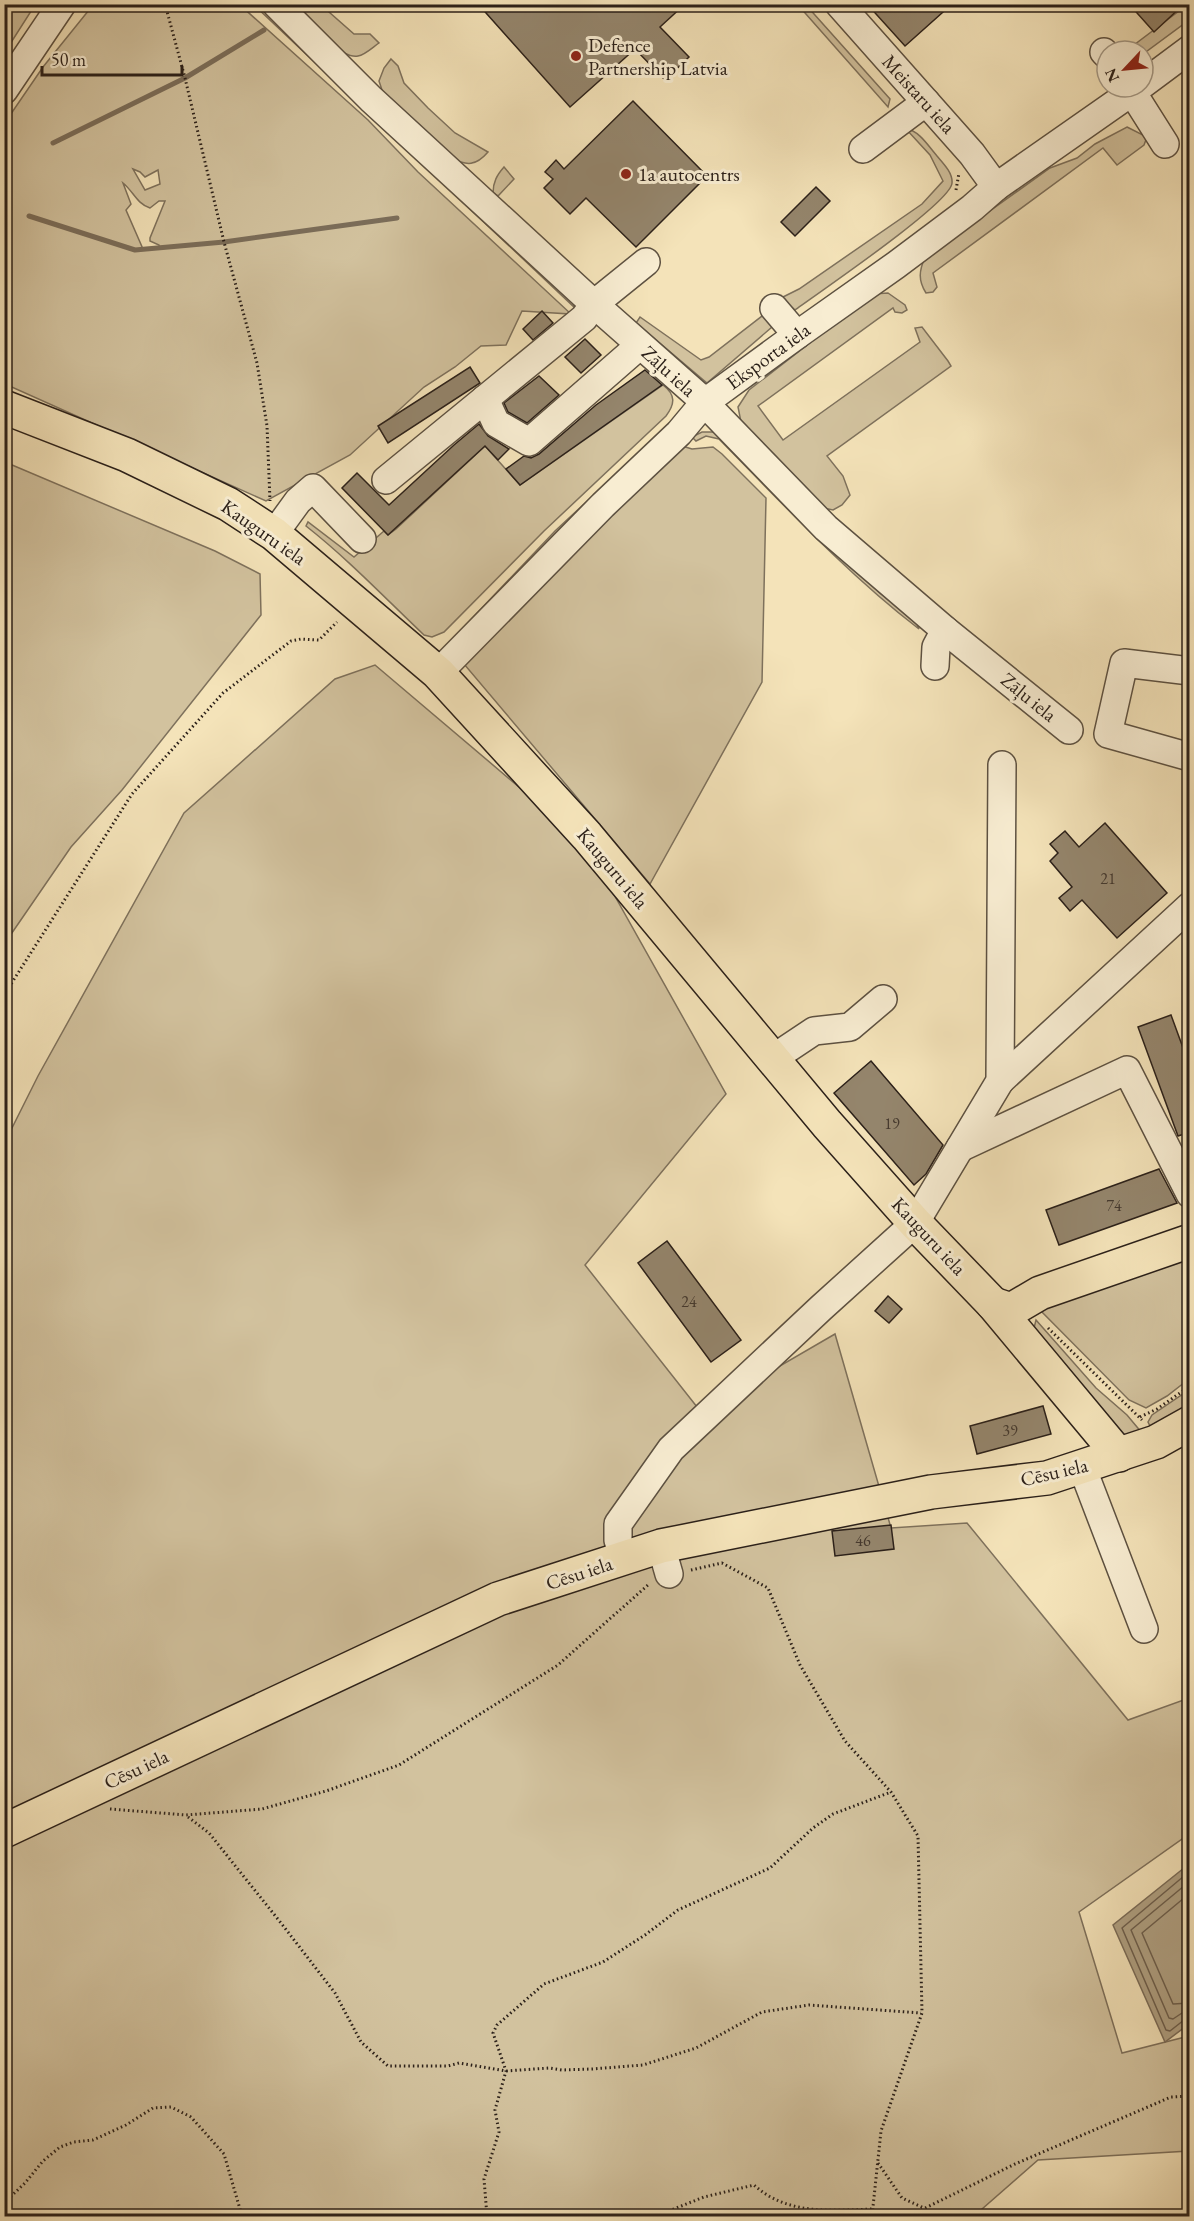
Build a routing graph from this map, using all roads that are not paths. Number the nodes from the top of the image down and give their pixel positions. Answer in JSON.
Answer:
{"nodes":[{"id":1,"x":62,"y":4,"type":"edge"},
{"id":2,"x":276,"y":4,"type":"edge"},
{"id":3,"x":839,"y":4,"type":"edge"},
{"id":4,"x":1190,"y":49,"type":"edge"},
{"id":5,"x":1155,"y":74,"type":"edge"},
{"id":6,"x":4,"y":90,"type":"edge"},
{"id":7,"x":1120,"y":99,"type":"edge"},
{"id":8,"x":1142,"y":99,"type":"edge"},
{"id":9,"x":926,"y":102,"type":"junction"},
{"id":10,"x":1165,"y":144,"type":"dead end"},
{"id":11,"x":863,"y":149,"type":"dead end"},
{"id":12,"x":996,"y":187,"type":"junction"},
{"id":13,"x":646,"y":262,"type":"dead end"},
{"id":14,"x":594,"y":304,"type":"junction"},
{"id":15,"x":774,"y":308,"type":"dead end"},
{"id":16,"x":797,"y":335,"type":"junction"},
{"id":17,"x":631,"y":353,"type":"dead end"},
{"id":18,"x":485,"y":399,"type":"junction"},
{"id":19,"x":704,"y":403,"type":"junction"},
{"id":20,"x":4,"y":407,"type":"edge"},
{"id":21,"x":386,"y":480,"type":"dead end"},
{"id":22,"x":272,"y":518,"type":"junction"},
{"id":23,"x":362,"y":539,"type":"dead end"},
{"id":24,"x":945,"y":630,"type":"junction"},
{"id":25,"x":935,"y":666,"type":"dead end"},
{"id":26,"x":1190,"y":671,"type":"edge"},
{"id":27,"x":438,"y":673,"type":"junction"},
{"id":28,"x":1069,"y":730,"type":"dead end"},
{"id":29,"x":1190,"y":757,"type":"edge"},
{"id":30,"x":1002,"y":765,"type":"dead end"},
{"id":31,"x":1190,"y":906,"type":"edge"},
{"id":32,"x":883,"y":999,"type":"dead end"},
{"id":33,"x":772,"y":1059,"type":"junction"},
{"id":34,"x":1000,"y":1081,"type":"junction"},
{"id":35,"x":960,"y":1148,"type":"junction"},
{"id":36,"x":1190,"y":1194,"type":"edge"},
{"id":37,"x":915,"y":1223,"type":"junction"},
{"id":38,"x":1190,"y":1240,"type":"edge"},
{"id":39,"x":993,"y":1304,"type":"junction"},
{"id":40,"x":1190,"y":1423,"type":"edge"},
{"id":41,"x":1119,"y":1455,"type":"junction"},
{"id":42,"x":1082,"y":1467,"type":"junction"},
{"id":43,"x":623,"y":1558,"type":"junction"},
{"id":44,"x":1144,"y":1629,"type":"dead end"},
{"id":45,"x":4,"y":1831,"type":"edge"}],
"edges":[{"from":1,"to":6,"type":"street"},
{"from":2,"to":14,"type":"street","name":"Zāļu iela"},
{"from":3,"to":9,"type":"street","name":"Meistaru iela"},
{"from":4,"to":5,"type":"street","name":"Eksporta iela"},
{"from":7,"to":12,"type":"street","name":"Eksporta iela"},
{"from":8,"to":10,"type":"street"},
{"from":9,"to":11,"type":"street"},
{"from":9,"to":12,"type":"street","name":"Meistaru iela"},
{"from":12,"to":16,"type":"street","name":"Eksporta iela"},
{"from":13,"to":14,"type":"street"},
{"from":14,"to":18,"type":"street"},
{"from":14,"to":19,"type":"street","name":"Zāļu iela"},
{"from":15,"to":16,"type":"street"},
{"from":16,"to":19,"type":"street","name":"Eksporta iela"},
{"from":17,"to":18,"type":"street"},
{"from":18,"to":21,"type":"street"},
{"from":19,"to":24,"type":"street","name":"Zāļu iela"},
{"from":19,"to":27,"type":"street","name":"Eksporta iela"},
{"from":20,"to":22,"type":"main road","name":"Kauguru iela"},
{"from":22,"to":23,"type":"street"},
{"from":22,"to":27,"type":"main road","name":"Kauguru iela"},
{"from":24,"to":25,"type":"street"},
{"from":24,"to":28,"type":"street","name":"Zāļu iela"},
{"from":26,"to":29,"type":"street"},
{"from":27,"to":33,"type":"main road","name":"Kauguru iela"},
{"from":30,"to":34,"type":"street"},
{"from":31,"to":34,"type":"street"},
{"from":32,"to":33,"type":"street"},
{"from":33,"to":37,"type":"main road","name":"Kauguru iela"},
{"from":34,"to":35,"type":"street"},
{"from":35,"to":36,"type":"street"},
{"from":35,"to":37,"type":"street"},
{"from":37,"to":39,"type":"main road","name":"Kauguru iela"},
{"from":37,"to":43,"type":"street"},
{"from":38,"to":39,"type":"main road"},
{"from":39,"to":41,"type":"main road","name":"Kauguru iela"},
{"from":40,"to":41,"type":"main road","name":"Cēsu iela"},
{"from":41,"to":42,"type":"main road","name":"Cēsu iela"},
{"from":42,"to":43,"type":"main road","name":"Cēsu iela"},
{"from":42,"to":44,"type":"street"},
{"from":43,"to":45,"type":"main road","name":"Cēsu iela"}]}
